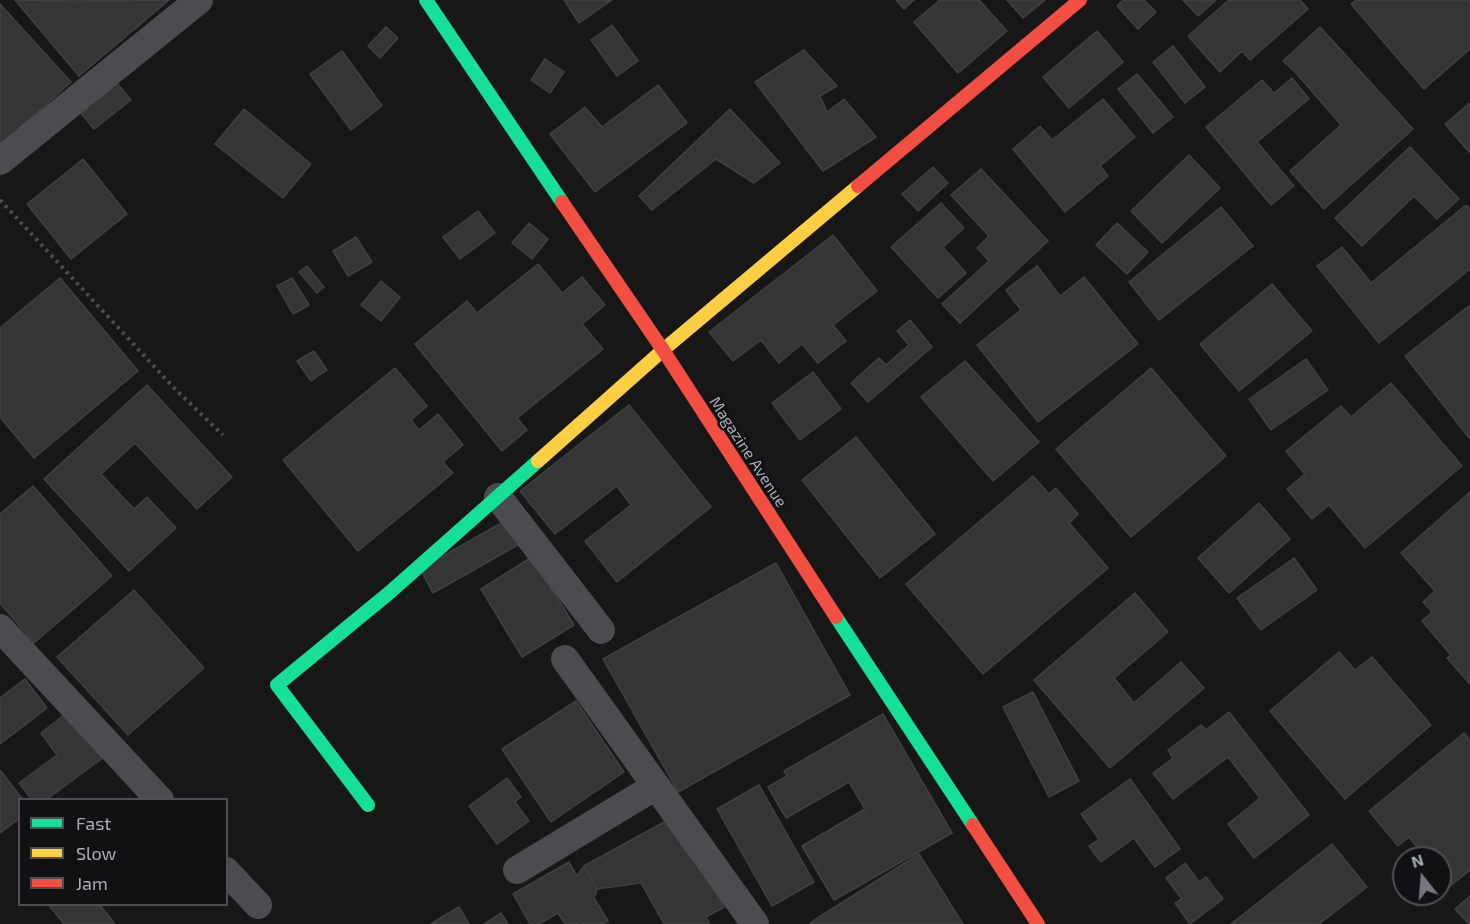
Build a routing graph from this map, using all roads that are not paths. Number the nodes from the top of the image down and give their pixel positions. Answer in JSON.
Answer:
{"nodes":[{"id":1,"x":199,"y":0,"type":"edge"},
{"id":2,"x":426,"y":0,"type":"edge"},
{"id":3,"x":1080,"y":0,"type":"edge"},
{"id":4,"x":0,"y":161,"type":"edge"},
{"id":5,"x":663,"y":350,"type":"junction"},
{"id":6,"x":498,"y":497,"type":"junction"},
{"id":7,"x":0,"y":628,"type":"edge"},
{"id":8,"x":601,"y":630,"type":"dead end"},
{"id":9,"x":565,"y":659,"type":"dead end"},
{"id":10,"x":656,"y":786,"type":"junction"},
{"id":11,"x":158,"y":798,"type":"edge"},
{"id":12,"x":368,"y":805,"type":"dead end"},
{"id":13,"x":517,"y":870,"type":"dead end"},
{"id":14,"x":228,"y":873,"type":"edge"},
{"id":15,"x":258,"y":905,"type":"dead end"},
{"id":16,"x":755,"y":924,"type":"edge"},
{"id":17,"x":1038,"y":924,"type":"edge"}],
"edges":[{"from":1,"to":4,"type":"street"},
{"from":2,"to":5,"type":"street","name":"Magazine Avenue"},
{"from":3,"to":5,"type":"street"},
{"from":5,"to":6,"type":"street"},
{"from":5,"to":17,"type":"street","name":"Magazine Avenue"},
{"from":6,"to":8,"type":"street"},
{"from":6,"to":12,"type":"street"},
{"from":7,"to":11,"type":"street"},
{"from":9,"to":10,"type":"street"},
{"from":10,"to":13,"type":"street"},
{"from":10,"to":16,"type":"street"},
{"from":14,"to":15,"type":"street"}]}
